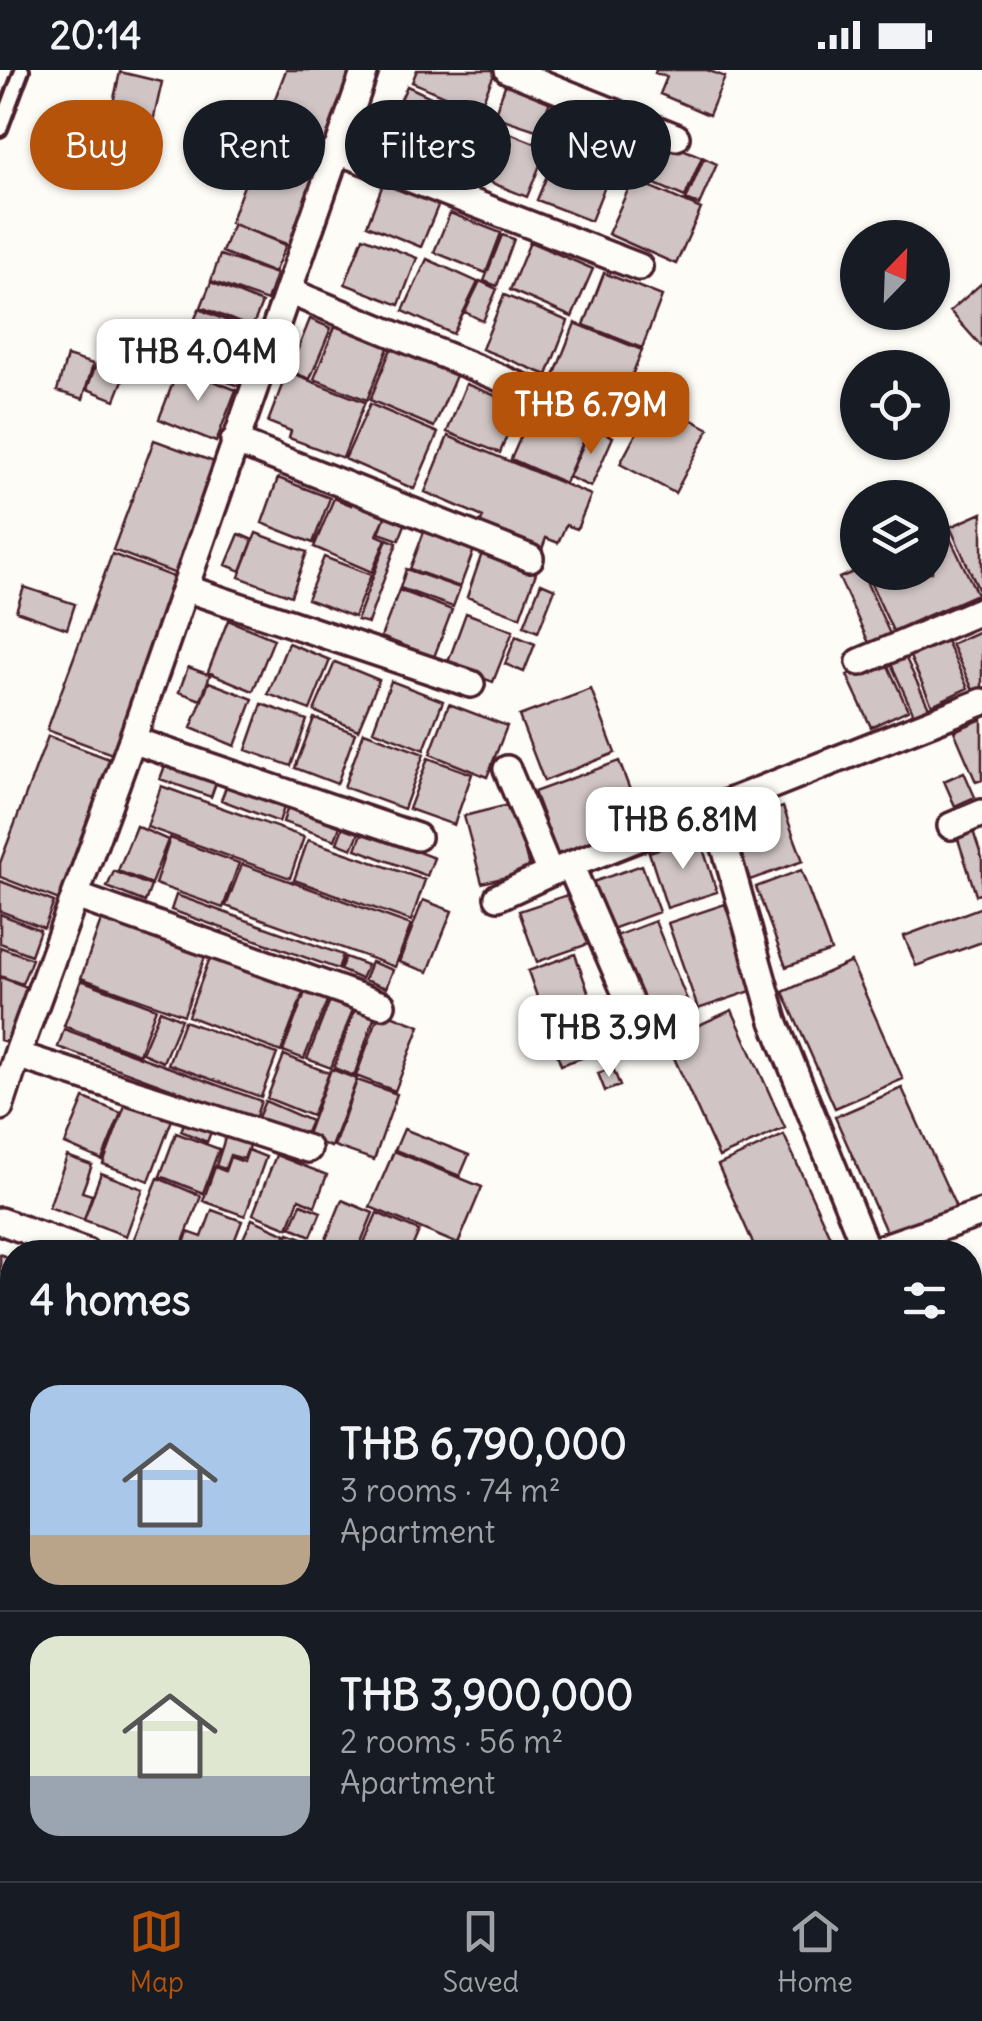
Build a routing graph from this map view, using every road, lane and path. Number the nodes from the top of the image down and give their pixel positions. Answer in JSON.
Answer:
{"nodes":[{"id":1,"x":22,"y":70,"type":"edge"},
{"id":2,"x":365,"y":70,"type":"edge"},
{"id":3,"x":508,"y":70,"type":"edge"},
{"id":4,"x":0,"y":129,"type":"edge"},
{"id":5,"x":676,"y":138,"type":"dead end"},
{"id":6,"x":336,"y":150,"type":"junction"},
{"id":7,"x":639,"y":267,"type":"dead end"},
{"id":8,"x":288,"y":292,"type":"junction"},
{"id":9,"x":583,"y":412,"type":"dead end"},
{"id":10,"x":234,"y":441,"type":"junction"},
{"id":11,"x":530,"y":558,"type":"dead end"},
{"id":12,"x":186,"y":588,"type":"junction"},
{"id":13,"x":982,"y":610,"type":"edge"},
{"id":14,"x":860,"y":662,"type":"dead end"},
{"id":15,"x":471,"y":684,"type":"dead end"},
{"id":16,"x":982,"y":702,"type":"edge"},
{"id":17,"x":132,"y":740,"type":"junction"},
{"id":18,"x":506,"y":769,"type":"dead end"},
{"id":19,"x":714,"y":808,"type":"junction"},
{"id":20,"x":982,"y":813,"type":"edge"},
{"id":21,"x":951,"y":826,"type":"dead end"},
{"id":22,"x":417,"y":837,"type":"dead end"},
{"id":23,"x":560,"y":869,"type":"junction"},
{"id":24,"x":76,"y":896,"type":"junction"},
{"id":25,"x":498,"y":897,"type":"dead end"},
{"id":26,"x":382,"y":1005,"type":"dead end"},
{"id":27,"x":647,"y":1042,"type":"dead end"},
{"id":28,"x":17,"y":1055,"type":"junction"},
{"id":29,"x":0,"y":1108,"type":"edge"},
{"id":30,"x":308,"y":1150,"type":"dead end"},
{"id":31,"x":982,"y":1212,"type":"edge"},
{"id":32,"x":0,"y":1222,"type":"edge"},
{"id":33,"x":52,"y":1240,"type":"edge"},
{"id":34,"x":864,"y":1240,"type":"edge"},
{"id":35,"x":903,"y":1240,"type":"edge"}],
"edges":[{"from":1,"to":4,"type":"lane"},
{"from":2,"to":6,"type":"street"},
{"from":3,"to":5,"type":"street"},
{"from":6,"to":7,"type":"street"},
{"from":6,"to":8,"type":"street"},
{"from":8,"to":9,"type":"street"},
{"from":8,"to":10,"type":"street"},
{"from":10,"to":11,"type":"street"},
{"from":10,"to":12,"type":"street"},
{"from":12,"to":15,"type":"street"},
{"from":12,"to":17,"type":"street"},
{"from":13,"to":14,"type":"street"},
{"from":16,"to":19,"type":"street"},
{"from":17,"to":22,"type":"street"},
{"from":17,"to":24,"type":"street"},
{"from":18,"to":23,"type":"street"},
{"from":19,"to":23,"type":"street"},
{"from":19,"to":34,"type":"street"},
{"from":20,"to":21,"type":"street"},
{"from":23,"to":25,"type":"street"},
{"from":23,"to":27,"type":"street"},
{"from":24,"to":26,"type":"street"},
{"from":24,"to":28,"type":"street"},
{"from":28,"to":29,"type":"street"},
{"from":28,"to":30,"type":"street"},
{"from":31,"to":35,"type":"street"},
{"from":32,"to":33,"type":"street"}]}
